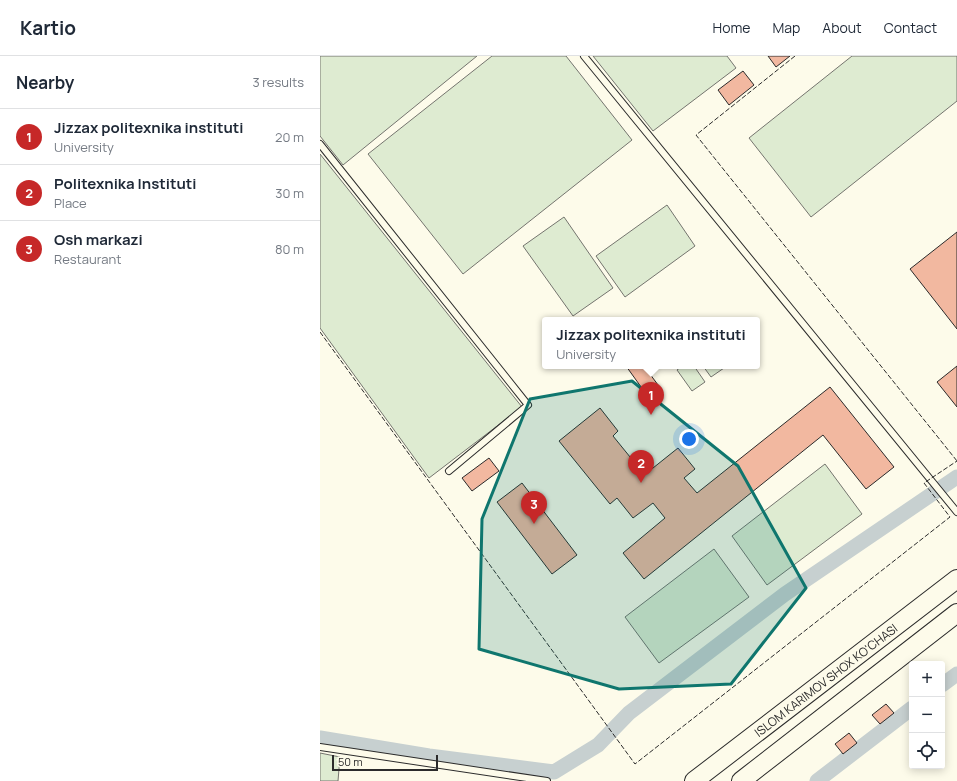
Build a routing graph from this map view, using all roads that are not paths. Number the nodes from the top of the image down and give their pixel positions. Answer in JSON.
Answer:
{"nodes":[{"id":1,"x":584,"y":56,"type":"edge"},
{"id":2,"x":320,"y":144,"type":"edge"},
{"id":3,"x":449,"y":471,"type":"dead end"},
{"id":4,"x":957,"y":512,"type":"edge"},
{"id":5,"x":957,"y":579,"type":"edge"},
{"id":6,"x":957,"y":613,"type":"edge"},
{"id":7,"x":320,"y":747,"type":"edge"},
{"id":8,"x":547,"y":781,"type":"edge"},
{"id":9,"x":694,"y":781,"type":"edge"},
{"id":10,"x":741,"y":781,"type":"edge"}],
"edges":[{"from":1,"to":4,"type":"lane"},
{"from":2,"to":3,"type":"lane"},
{"from":5,"to":9,"type":"main road","name":"ISLOM KARIMOV SHOX KO'CHASI"},
{"from":6,"to":10,"type":"main road"},
{"from":7,"to":8,"type":"lane"}]}
